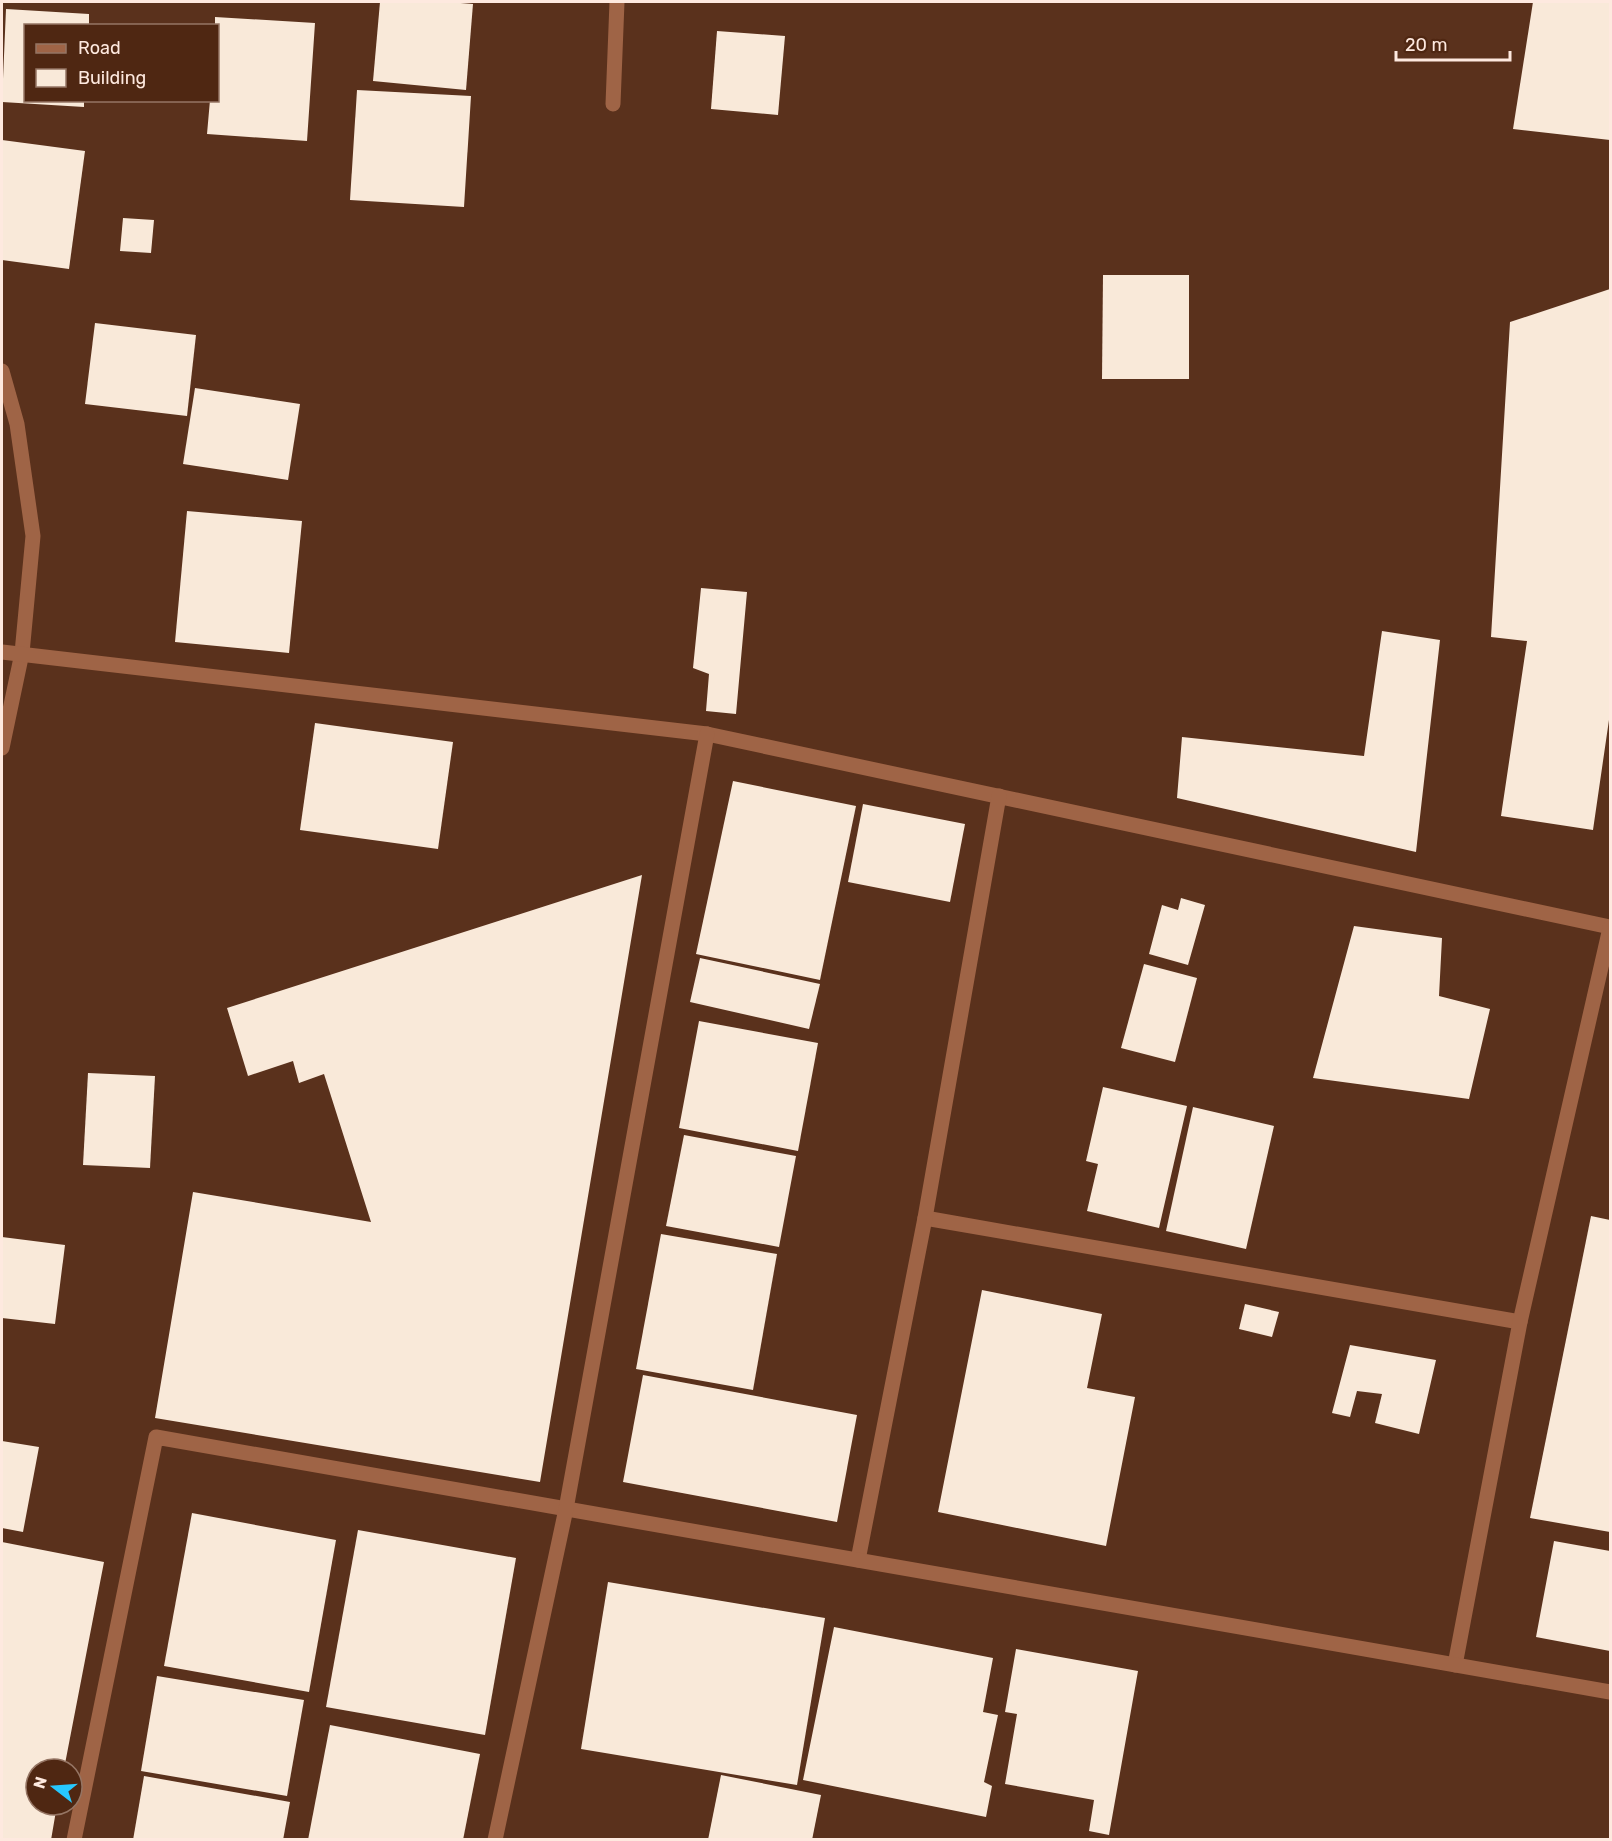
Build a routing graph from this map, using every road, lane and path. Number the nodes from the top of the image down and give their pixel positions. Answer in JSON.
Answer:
{"nodes":[{"id":1,"x":617,"y":2,"type":"edge"},
{"id":2,"x":613,"y":104,"type":"dead end"},
{"id":3,"x":2,"y":370,"type":"edge"},
{"id":4,"x":2,"y":652,"type":"edge"},
{"id":5,"x":22,"y":653,"type":"junction"},
{"id":6,"x":706,"y":734,"type":"junction"},
{"id":7,"x":2,"y":748,"type":"edge"},
{"id":8,"x":999,"y":796,"type":"junction"},
{"id":9,"x":1611,"y":928,"type":"edge"},
{"id":10,"x":925,"y":1218,"type":"junction"},
{"id":11,"x":1520,"y":1322,"type":"junction"},
{"id":12,"x":566,"y":1509,"type":"junction"},
{"id":13,"x":858,"y":1560,"type":"junction"},
{"id":14,"x":1455,"y":1665,"type":"junction"},
{"id":15,"x":1611,"y":1692,"type":"edge"},
{"id":16,"x":74,"y":1839,"type":"edge"},
{"id":17,"x":495,"y":1839,"type":"edge"}],
"edges":[{"from":1,"to":2,"type":"street"},
{"from":3,"to":5,"type":"street"},
{"from":4,"to":5,"type":"street"},
{"from":5,"to":6,"type":"street"},
{"from":5,"to":7,"type":"street"},
{"from":6,"to":8,"type":"street"},
{"from":6,"to":12,"type":"street"},
{"from":8,"to":9,"type":"street"},
{"from":8,"to":10,"type":"street"},
{"from":9,"to":11,"type":"street"},
{"from":10,"to":11,"type":"street"},
{"from":10,"to":13,"type":"street"},
{"from":11,"to":14,"type":"street"},
{"from":12,"to":13,"type":"street"},
{"from":12,"to":16,"type":"street"},
{"from":12,"to":17,"type":"street"},
{"from":13,"to":14,"type":"street"},
{"from":14,"to":15,"type":"street"}]}
